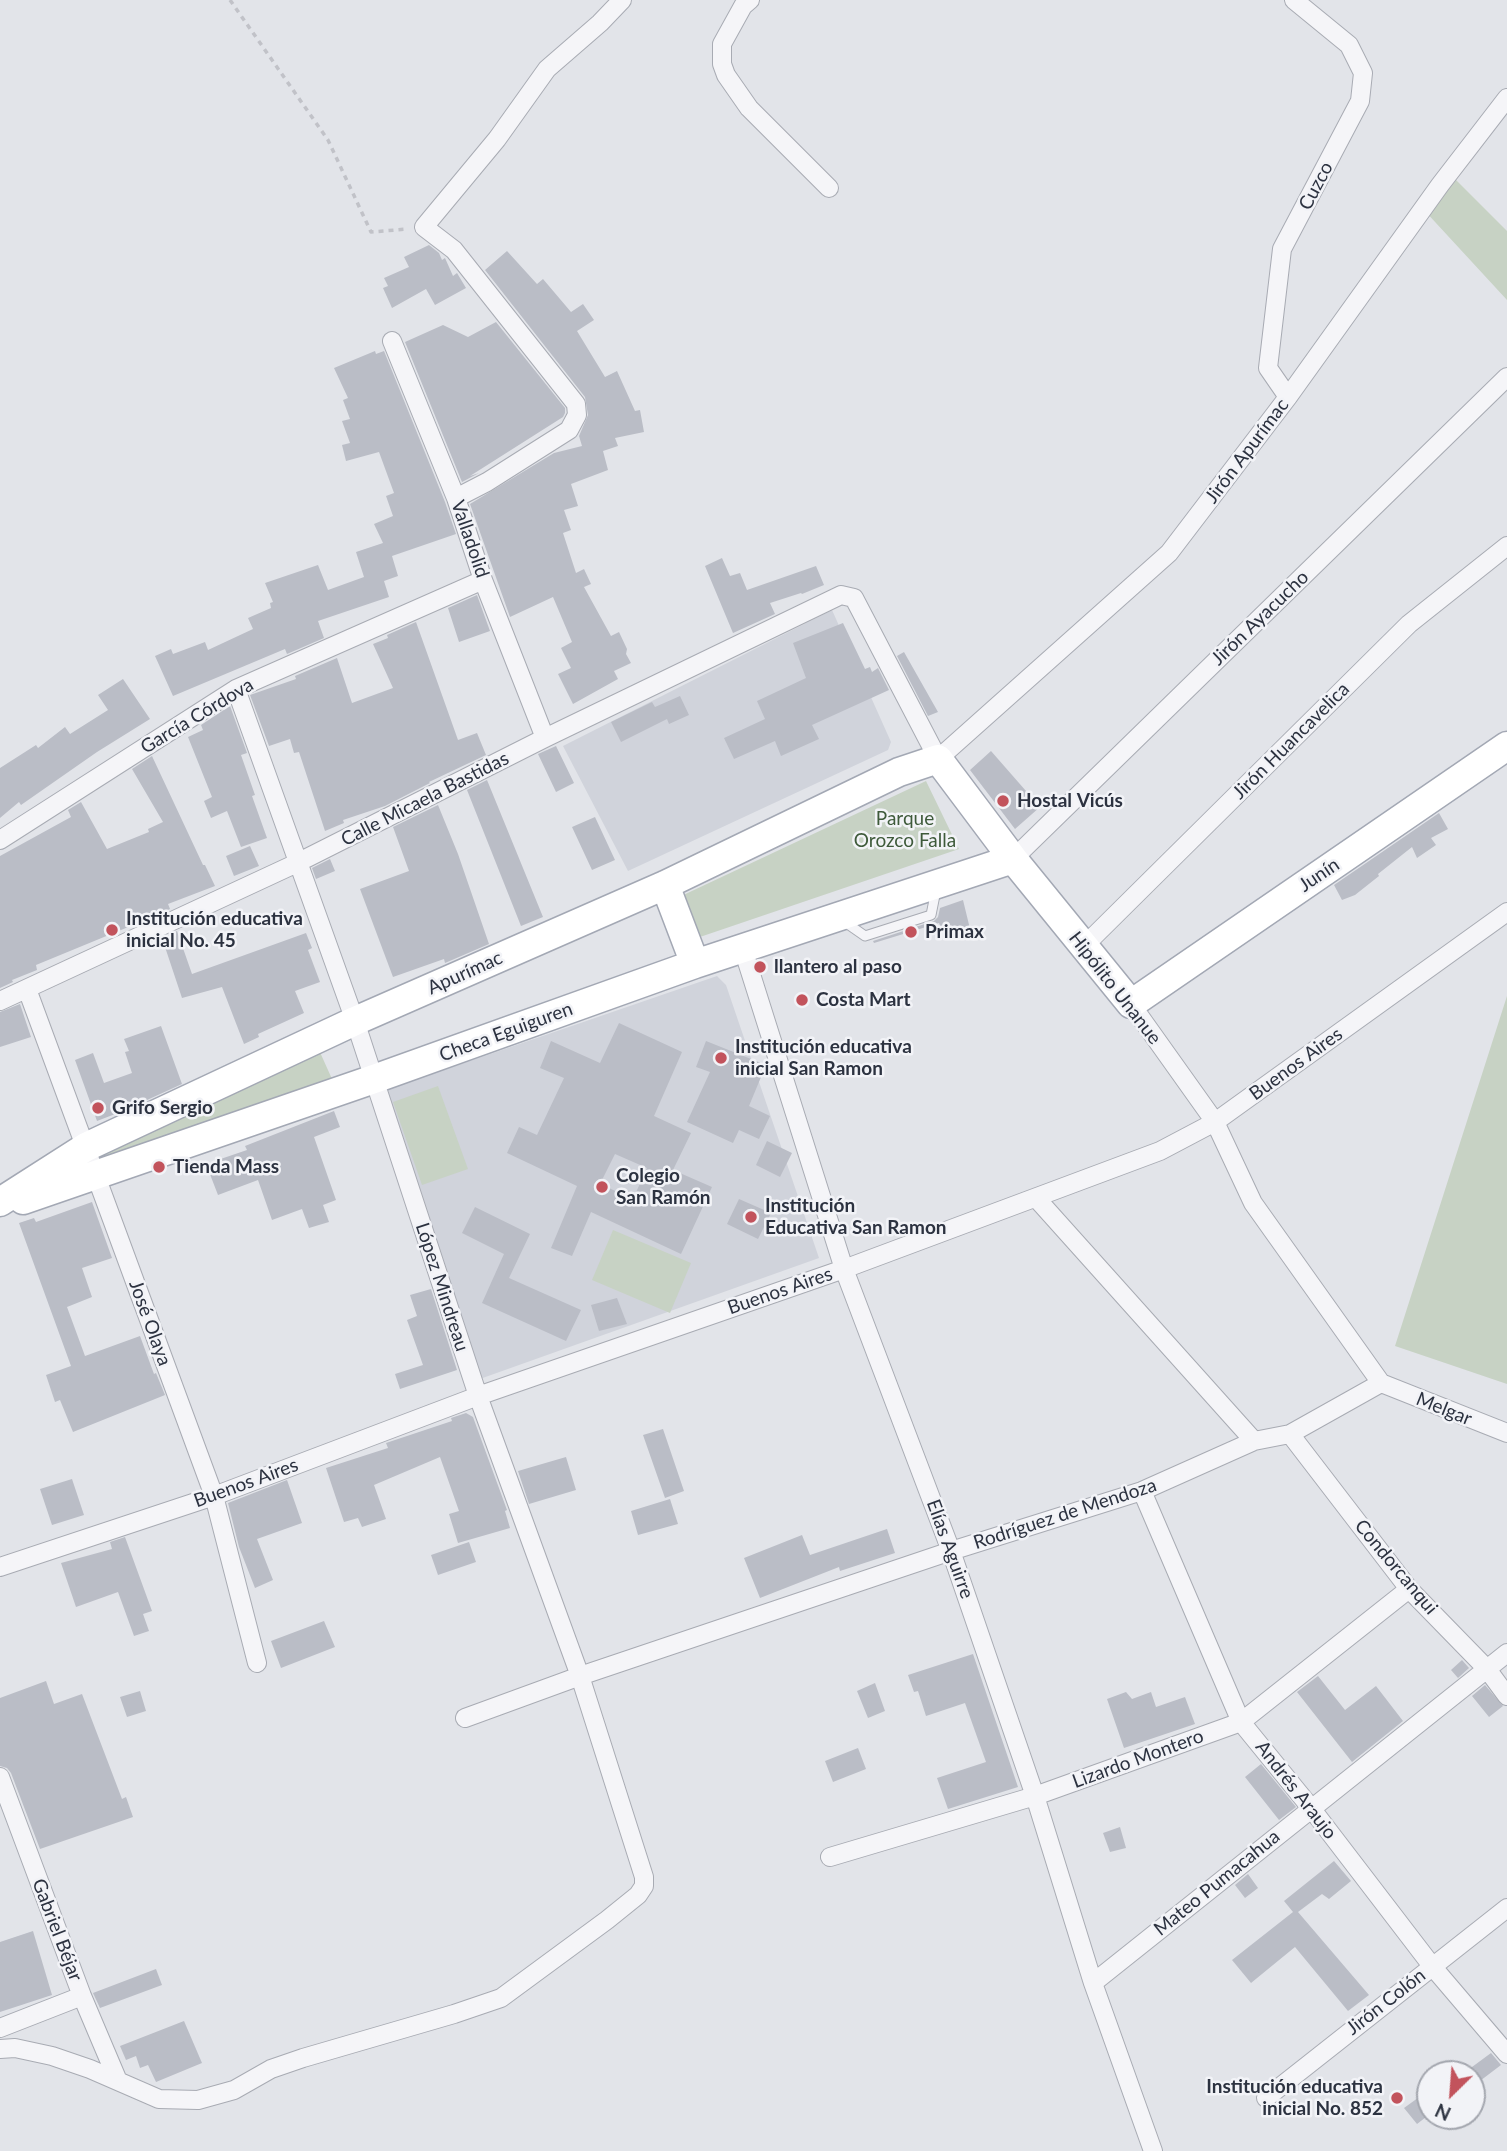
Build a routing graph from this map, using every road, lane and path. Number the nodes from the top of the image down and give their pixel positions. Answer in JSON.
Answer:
{"nodes":[{"id":1,"x":230,"y":0,"type":"edge"},
{"id":2,"x":622,"y":0,"type":"edge"},
{"id":3,"x":750,"y":0,"type":"edge"},
{"id":4,"x":1294,"y":0,"type":"edge"},
{"id":5,"x":1507,"y":98,"type":"edge"},
{"id":6,"x":829,"y":188,"type":"dead end"},
{"id":7,"x":424,"y":227,"type":"junction"},
{"id":8,"x":392,"y":341,"type":"dead end"},
{"id":9,"x":1507,"y":377,"type":"edge"},
{"id":10,"x":1288,"y":397,"type":"junction"},
{"id":11,"x":456,"y":498,"type":"junction"},
{"id":12,"x":1507,"y":546,"type":"edge"},
{"id":13,"x":483,"y":580,"type":"junction"},
{"id":14,"x":848,"y":595,"type":"joint"},
{"id":15,"x":236,"y":688,"type":"junction"},
{"id":16,"x":545,"y":738,"type":"junction"},
{"id":17,"x":1507,"y":746,"type":"edge"},
{"id":18,"x":938,"y":759,"type":"junction"},
{"id":19,"x":0,"y":841,"type":"edge"},
{"id":20,"x":1013,"y":859,"type":"junction"},
{"id":21,"x":297,"y":863,"type":"junction"},
{"id":22,"x":665,"y":885,"type":"junction"},
{"id":23,"x":1507,"y":912,"type":"edge"},
{"id":24,"x":1083,"y":947,"type":"junction"},
{"id":25,"x":743,"y":949,"type":"junction"},
{"id":26,"x":695,"y":964,"type":"junction"},
{"id":27,"x":27,"y":989,"type":"junction"},
{"id":28,"x":0,"y":1001,"type":"edge"},
{"id":29,"x":1131,"y":1004,"type":"junction"},
{"id":30,"x":355,"y":1021,"type":"junction"},
{"id":31,"x":374,"y":1079,"type":"junction"},
{"id":32,"x":1215,"y":1122,"type":"junction"},
{"id":33,"x":86,"y":1147,"type":"junction"},
{"id":34,"x":95,"y":1175,"type":"junction"},
{"id":35,"x":1037,"y":1199,"type":"junction"},
{"id":36,"x":0,"y":1202,"type":"edge"},
{"id":37,"x":0,"y":1208,"type":"edge"},
{"id":38,"x":844,"y":1269,"type":"junction"},
{"id":39,"x":1381,"y":1383,"type":"junction"},
{"id":40,"x":478,"y":1396,"type":"junction"},
{"id":41,"x":1507,"y":1433,"type":"edge"},
{"id":42,"x":1290,"y":1434,"type":"junction"},
{"id":43,"x":1254,"y":1441,"type":"junction"},
{"id":44,"x":1142,"y":1491,"type":"junction"},
{"id":45,"x":214,"y":1496,"type":"junction"},
{"id":46,"x":951,"y":1551,"type":"junction"},
{"id":47,"x":0,"y":1567,"type":"edge"},
{"id":48,"x":1409,"y":1588,"type":"junction"},
{"id":49,"x":1507,"y":1653,"type":"edge"},
{"id":50,"x":257,"y":1663,"type":"dead end"},
{"id":51,"x":1487,"y":1669,"type":"junction"},
{"id":52,"x":580,"y":1676,"type":"junction"},
{"id":53,"x":1507,"y":1696,"type":"edge"},
{"id":54,"x":465,"y":1718,"type":"dead end"},
{"id":55,"x":1241,"y":1722,"type":"junction"},
{"id":56,"x":0,"y":1777,"type":"edge"},
{"id":57,"x":1035,"y":1796,"type":"junction"},
{"id":58,"x":1311,"y":1808,"type":"junction"},
{"id":59,"x":830,"y":1857,"type":"dead end"},
{"id":60,"x":1507,"y":1908,"type":"edge"},
{"id":61,"x":1432,"y":1966,"type":"junction"},
{"id":62,"x":1093,"y":1983,"type":"junction"},
{"id":63,"x":82,"y":1996,"type":"junction"},
{"id":64,"x":0,"y":2028,"type":"edge"},
{"id":65,"x":0,"y":2049,"type":"edge"},
{"id":66,"x":1507,"y":2053,"type":"edge"},
{"id":67,"x":118,"y":2081,"type":"junction"},
{"id":68,"x":1266,"y":2098,"type":"dead end"},
{"id":69,"x":1153,"y":2151,"type":"edge"}],
"edges":[{"from":1,"to":7,"type":"path"},
{"from":2,"to":7,"type":"street"},
{"from":3,"to":6,"type":"street"},
{"from":4,"to":10,"type":"street","name":"Cuzco"},
{"from":5,"to":10,"type":"street","name":"Jirón Apurímac"},
{"from":7,"to":11,"type":"street"},
{"from":8,"to":11,"type":"street","name":"Valladolid"},
{"from":9,"to":20,"type":"street","name":"Jirón Ayacucho"},
{"from":10,"to":18,"type":"street","name":"Jirón Apurímac"},
{"from":11,"to":13,"type":"street","name":"Valladolid"},
{"from":12,"to":24,"type":"street","name":"Jirón Huancavelica"},
{"from":13,"to":15,"type":"street","name":"García Córdova"},
{"from":13,"to":16,"type":"street","name":"Valladolid"},
{"from":14,"to":16,"type":"street","name":"Calle Micaela Bastidas"},
{"from":14,"to":18,"type":"street","name":"Hipólito Unanue"},
{"from":15,"to":19,"type":"street","name":"García Córdova"},
{"from":15,"to":21,"type":"street","name":"López Mindreau"},
{"from":16,"to":21,"type":"street","name":"Calle Micaela Bastidas"},
{"from":17,"to":29,"type":"main road","name":"Junín"},
{"from":18,"to":20,"type":"main road","name":"Hipólito Unanue"},
{"from":18,"to":22,"type":"main road","name":"Apurímac"},
{"from":20,"to":24,"type":"main road","name":"Hipólito Unanue"},
{"from":20,"to":25,"type":"main road","name":"Checa Eguiguren"},
{"from":21,"to":27,"type":"street","name":"Calle Micaela Bastidas"},
{"from":21,"to":30,"type":"street","name":"López Mindreau"},
{"from":22,"to":26,"type":"main road"},
{"from":22,"to":30,"type":"main road","name":"Apurímac"},
{"from":23,"to":32,"type":"street","name":"Buenos Aires"},
{"from":24,"to":29,"type":"main road","name":"Hipólito Unanue"},
{"from":25,"to":26,"type":"main road","name":"Checa Eguiguren"},
{"from":25,"to":38,"type":"street","name":"Elías Aguirre"},
{"from":26,"to":31,"type":"main road","name":"Checa Eguiguren"},
{"from":27,"to":28,"type":"street","name":"Calle Micaela Bastidas"},
{"from":27,"to":33,"type":"street","name":"José Olaya"},
{"from":29,"to":32,"type":"street","name":"Hipólito Unanue"},
{"from":30,"to":31,"type":"street","name":"López Mindreau"},
{"from":30,"to":33,"type":"main road","name":"Apurímac"},
{"from":31,"to":34,"type":"main road","name":"Checa Eguiguren"},
{"from":31,"to":40,"type":"street","name":"López Mindreau"},
{"from":32,"to":35,"type":"street","name":"Buenos Aires"},
{"from":32,"to":39,"type":"street","name":"Hipólito Unanue"},
{"from":33,"to":34,"type":"street","name":"José Olaya"},
{"from":33,"to":36,"type":"main road","name":"Apurímac"},
{"from":34,"to":37,"type":"main road","name":"Checa Eguiguren"},
{"from":34,"to":45,"type":"street","name":"José Olaya"},
{"from":35,"to":38,"type":"street","name":"Buenos Aires"},
{"from":35,"to":43,"type":"street"},
{"from":38,"to":40,"type":"street","name":"Buenos Aires"},
{"from":38,"to":46,"type":"street","name":"Elías Aguirre"},
{"from":39,"to":41,"type":"street","name":"Melgar"},
{"from":39,"to":42,"type":"street","name":"Rodríguez de Mendoza"},
{"from":40,"to":45,"type":"street","name":"Buenos Aires"},
{"from":40,"to":52,"type":"street","name":"López Mindreau"},
{"from":42,"to":43,"type":"street","name":"Rodríguez de Mendoza"},
{"from":42,"to":48,"type":"street","name":"Condorcanqui"},
{"from":43,"to":44,"type":"street","name":"Rodríguez de Mendoza"},
{"from":44,"to":46,"type":"street","name":"Rodríguez de Mendoza"},
{"from":44,"to":55,"type":"street","name":"Andrés Araujo"},
{"from":45,"to":47,"type":"street","name":"Buenos Aires"},
{"from":45,"to":50,"type":"street","name":"José Olaya"},
{"from":46,"to":52,"type":"street","name":"Rodríguez de Mendoza"},
{"from":46,"to":57,"type":"street","name":"Elías Aguirre"},
{"from":48,"to":51,"type":"street","name":"Condorcanqui"},
{"from":48,"to":55,"type":"street","name":"Lizardo Montero"},
{"from":49,"to":51,"type":"street","name":"Mateo Pumacahua"},
{"from":51,"to":53,"type":"street","name":"Condorcanqui"},
{"from":51,"to":58,"type":"street","name":"Mateo Pumacahua"},
{"from":52,"to":54,"type":"street","name":"Rodríguez de Mendoza"},
{"from":52,"to":67,"type":"street","name":"López Mindreau"},
{"from":55,"to":57,"type":"street","name":"Lizardo Montero"},
{"from":55,"to":58,"type":"street","name":"Andrés Araujo"},
{"from":56,"to":63,"type":"street","name":"Gabriel Béjar"},
{"from":57,"to":59,"type":"street","name":"Lizardo Montero"},
{"from":57,"to":62,"type":"street","name":"Elías Aguirre"},
{"from":58,"to":61,"type":"street","name":"Andrés Araujo"},
{"from":58,"to":62,"type":"street","name":"Mateo Pumacahua"},
{"from":60,"to":61,"type":"street","name":"Jirón Colón"},
{"from":61,"to":66,"type":"street","name":"Andrés Araujo"},
{"from":61,"to":68,"type":"street","name":"Jirón Colón"},
{"from":62,"to":69,"type":"street","name":"Elías Aguirre"},
{"from":63,"to":64,"type":"street"},
{"from":63,"to":67,"type":"street","name":"Gabriel Béjar"},
{"from":65,"to":67,"type":"street"}]}
